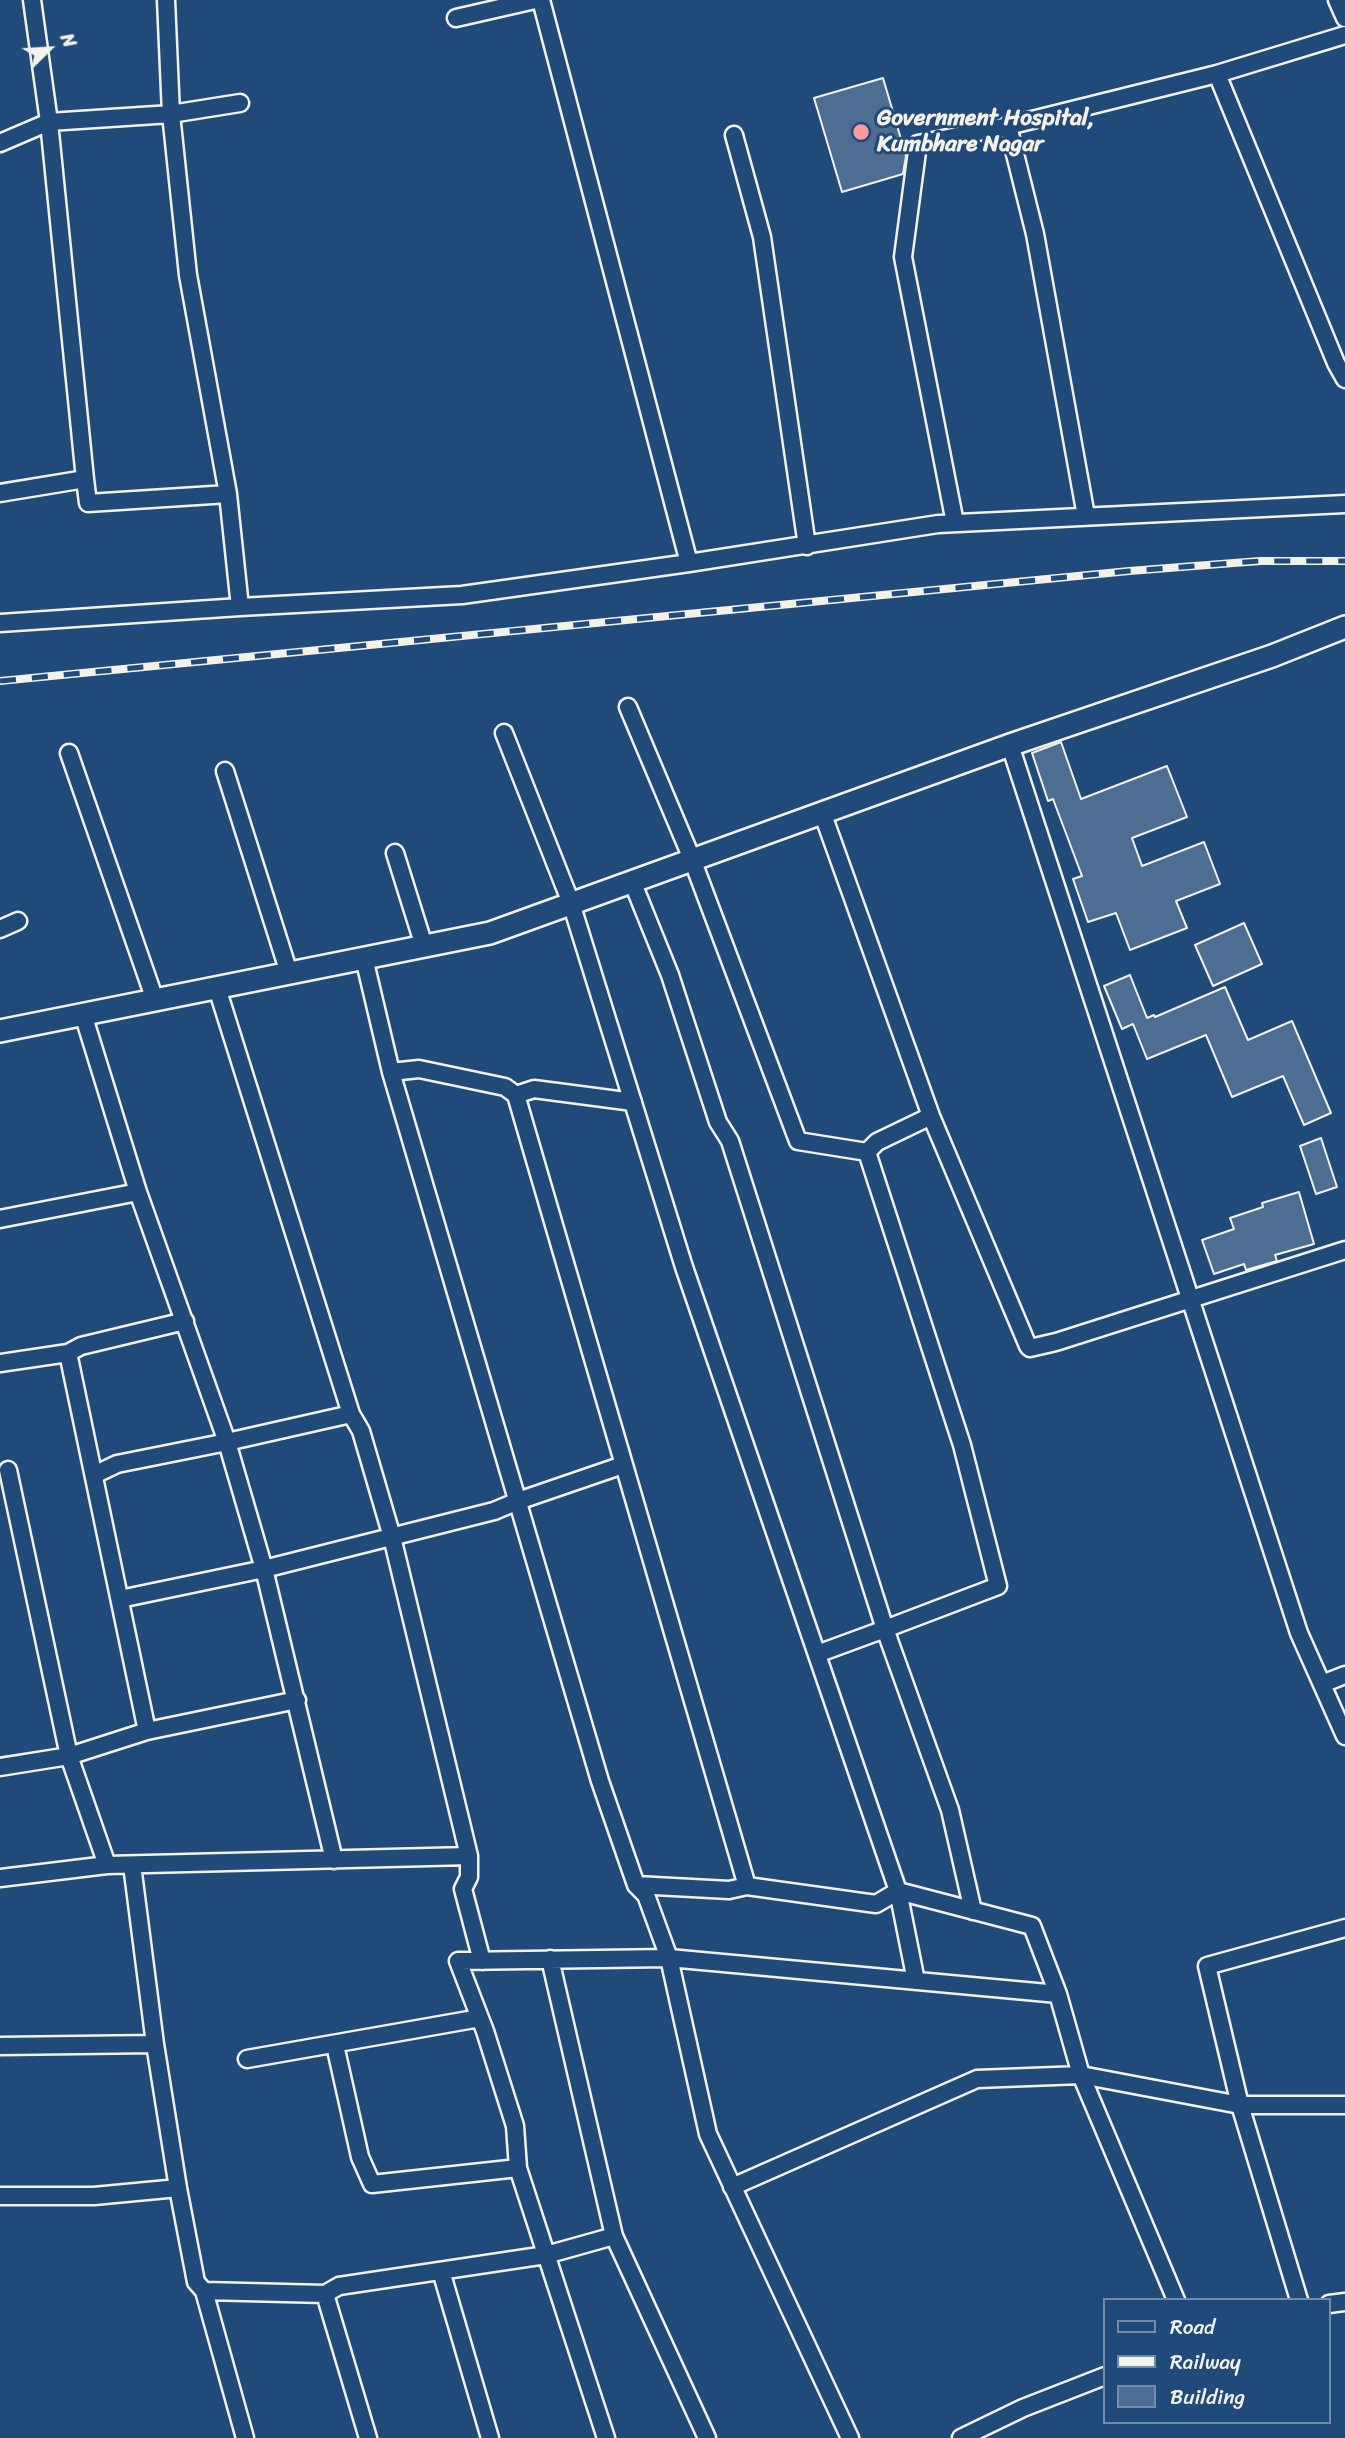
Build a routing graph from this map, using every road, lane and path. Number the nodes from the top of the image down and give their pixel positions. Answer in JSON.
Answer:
{"nodes":[{"id":1,"x":32,"y":0,"type":"edge"},
{"id":2,"x":166,"y":0,"type":"edge"},
{"id":3,"x":535,"y":0,"type":"edge"},
{"id":4,"x":541,"y":0,"type":"edge"},
{"id":5,"x":1337,"y":0,"type":"edge"},
{"id":6,"x":456,"y":18,"type":"dead end"},
{"id":7,"x":1345,"y":18,"type":"edge"},
{"id":8,"x":1345,"y":35,"type":"edge"},
{"id":9,"x":1217,"y":74,"type":"junction"},
{"id":10,"x":240,"y":103,"type":"dead end"},
{"id":11,"x":171,"y":114,"type":"junction"},
{"id":12,"x":49,"y":122,"type":"junction"},
{"id":13,"x":1008,"y":125,"type":"junction"},
{"id":14,"x":734,"y":135,"type":"dead end"},
{"id":15,"x":0,"y":143,"type":"edge"},
{"id":16,"x":1345,"y":379,"type":"edge"},
{"id":17,"x":85,"y":479,"type":"junction"},
{"id":18,"x":0,"y":493,"type":"edge"},
{"id":19,"x":228,"y":494,"type":"junction"},
{"id":20,"x":1345,"y":504,"type":"edge"},
{"id":21,"x":1086,"y":516,"type":"junction"},
{"id":22,"x":955,"y":523,"type":"junction"},
{"id":23,"x":807,"y":545,"type":"junction"},
{"id":24,"x":689,"y":563,"type":"junction"},
{"id":25,"x":240,"y":607,"type":"junction"},
{"id":26,"x":0,"y":623,"type":"edge"},
{"id":27,"x":1345,"y":627,"type":"edge"},
{"id":28,"x":628,"y":707,"type":"dead end"},
{"id":29,"x":504,"y":733,"type":"dead end"},
{"id":30,"x":1010,"y":745,"type":"junction"},
{"id":31,"x":69,"y":753,"type":"dead end"},
{"id":32,"x":226,"y":771,"type":"dead end"},
{"id":33,"x":822,"y":812,"type":"junction"},
{"id":34,"x":395,"y":853,"type":"dead end"},
{"id":35,"x":692,"y":859,"type":"junction"},
{"id":36,"x":632,"y":881,"type":"junction"},
{"id":37,"x":571,"y":903,"type":"junction"},
{"id":38,"x":18,"y":922,"type":"dead end"},
{"id":39,"x":0,"y":929,"type":"edge"},
{"id":40,"x":424,"y":946,"type":"junction"},
{"id":41,"x":364,"y":958,"type":"junction"},
{"id":42,"x":289,"y":973,"type":"junction"},
{"id":43,"x":217,"y":988,"type":"junction"},
{"id":44,"x":155,"y":1000,"type":"junction"},
{"id":45,"x":83,"y":1014,"type":"junction"},
{"id":46,"x":0,"y":1031,"type":"edge"},
{"id":47,"x":391,"y":1072,"type":"junction"},
{"id":48,"x":516,"y":1095,"type":"junction"},
{"id":49,"x":633,"y":1102,"type":"junction"},
{"id":50,"x":931,"y":1116,"type":"junction"},
{"id":51,"x":867,"y":1152,"type":"junction"},
{"id":52,"x":138,"y":1192,"type":"junction"},
{"id":53,"x":0,"y":1219,"type":"edge"},
{"id":54,"x":1345,"y":1250,"type":"edge"},
{"id":55,"x":1190,"y":1300,"type":"junction"},
{"id":56,"x":185,"y":1321,"type":"junction"},
{"id":57,"x":68,"y":1353,"type":"junction"},
{"id":58,"x":0,"y":1363,"type":"edge"},
{"id":59,"x":351,"y":1414,"type":"junction"},
{"id":60,"x":227,"y":1443,"type":"junction"},
{"id":61,"x":623,"y":1465,"type":"junction"},
{"id":62,"x":8,"y":1470,"type":"dead end"},
{"id":63,"x":94,"y":1475,"type":"junction"},
{"id":64,"x":518,"y":1501,"type":"junction"},
{"id":65,"x":392,"y":1537,"type":"junction"},
{"id":66,"x":264,"y":1569,"type":"junction"},
{"id":67,"x":120,"y":1599,"type":"junction"},
{"id":68,"x":885,"y":1629,"type":"junction"},
{"id":69,"x":817,"y":1654,"type":"junction"},
{"id":70,"x":1345,"y":1675,"type":"edge"},
{"id":71,"x":1322,"y":1684,"type":"junction"},
{"id":72,"x":297,"y":1699,"type":"junction"},
{"id":73,"x":147,"y":1731,"type":"junction"},
{"id":74,"x":1345,"y":1736,"type":"edge"},
{"id":75,"x":69,"y":1756,"type":"junction"},
{"id":76,"x":0,"y":1767,"type":"edge"},
{"id":77,"x":469,"y":1856,"type":"junction"},
{"id":78,"x":334,"y":1860,"type":"junction"},
{"id":79,"x":107,"y":1865,"type":"junction"},
{"id":80,"x":132,"y":1865,"type":"junction"},
{"id":81,"x":0,"y":1878,"type":"edge"},
{"id":82,"x":636,"y":1885,"type":"junction"},
{"id":83,"x":747,"y":1886,"type":"junction"},
{"id":84,"x":898,"y":1891,"type":"junction"},
{"id":85,"x":973,"y":1911,"type":"junction"},
{"id":86,"x":1345,"y":1928,"type":"edge"},
{"id":87,"x":669,"y":1958,"type":"junction"},
{"id":88,"x":550,"y":1959,"type":"junction"},
{"id":89,"x":482,"y":1961,"type":"junction"},
{"id":90,"x":916,"y":1981,"type":"junction"},
{"id":91,"x":1058,"y":1994,"type":"junction"},
{"id":92,"x":480,"y":2018,"type":"junction"},
{"id":93,"x":155,"y":2044,"type":"junction"},
{"id":94,"x":335,"y":2045,"type":"junction"},
{"id":95,"x":0,"y":2046,"type":"edge"},
{"id":96,"x":247,"y":2059,"type":"dead end"},
{"id":97,"x":1081,"y":2075,"type":"junction"},
{"id":98,"x":1240,"y":2105,"type":"junction"},
{"id":99,"x":1345,"y":2105,"type":"edge"},
{"id":100,"x":518,"y":2168,"type":"junction"},
{"id":101,"x":732,"y":2187,"type":"junction"},
{"id":102,"x":178,"y":2188,"type":"junction"},
{"id":103,"x":0,"y":2196,"type":"edge"},
{"id":104,"x":614,"y":2235,"type":"junction"},
{"id":105,"x":546,"y":2255,"type":"junction"},
{"id":106,"x":441,"y":2271,"type":"junction"},
{"id":107,"x":204,"y":2291,"type":"junction"},
{"id":108,"x":325,"y":2294,"type":"junction"},
{"id":109,"x":1175,"y":2298,"type":"edge"},
{"id":110,"x":1298,"y":2298,"type":"edge"},
{"id":111,"x":1104,"y":2376,"type":"edge"},
{"id":112,"x":244,"y":2438,"type":"edge"},
{"id":113,"x":368,"y":2438,"type":"edge"},
{"id":114,"x":490,"y":2438,"type":"edge"},
{"id":115,"x":606,"y":2438,"type":"edge"},
{"id":116,"x":707,"y":2438,"type":"edge"},
{"id":117,"x":850,"y":2438,"type":"edge"},
{"id":118,"x":961,"y":2438,"type":"edge"}],
"edges":[{"from":1,"to":12,"type":"street"},
{"from":2,"to":11,"type":"street"},
{"from":3,"to":6,"type":"street"},
{"from":4,"to":24,"type":"street"},
{"from":5,"to":7,"type":"street"},
{"from":8,"to":9,"type":"street"},
{"from":9,"to":13,"type":"street"},
{"from":9,"to":16,"type":"street"},
{"from":10,"to":11,"type":"street"},
{"from":11,"to":12,"type":"street"},
{"from":11,"to":19,"type":"street"},
{"from":12,"to":15,"type":"street"},
{"from":12,"to":17,"type":"street"},
{"from":13,"to":21,"type":"street"},
{"from":13,"to":22,"type":"street"},
{"from":14,"to":23,"type":"street"},
{"from":17,"to":18,"type":"street"},
{"from":17,"to":19,"type":"street"},
{"from":19,"to":25,"type":"street"},
{"from":20,"to":21,"type":"street"},
{"from":21,"to":22,"type":"street"},
{"from":22,"to":23,"type":"street"},
{"from":23,"to":24,"type":"street"},
{"from":24,"to":25,"type":"street"},
{"from":25,"to":26,"type":"street"},
{"from":27,"to":30,"type":"street"},
{"from":28,"to":35,"type":"street"},
{"from":29,"to":37,"type":"street"},
{"from":30,"to":33,"type":"street"},
{"from":30,"to":55,"type":"street"},
{"from":31,"to":44,"type":"street"},
{"from":32,"to":42,"type":"street"},
{"from":33,"to":35,"type":"street"},
{"from":33,"to":50,"type":"street"},
{"from":34,"to":40,"type":"street"},
{"from":35,"to":36,"type":"street"},
{"from":35,"to":51,"type":"street"},
{"from":36,"to":37,"type":"street"},
{"from":36,"to":68,"type":"street"},
{"from":37,"to":40,"type":"street"},
{"from":37,"to":49,"type":"street"},
{"from":38,"to":39,"type":"street"},
{"from":40,"to":41,"type":"street"},
{"from":41,"to":42,"type":"street"},
{"from":41,"to":47,"type":"street"},
{"from":42,"to":43,"type":"street"},
{"from":43,"to":44,"type":"street"},
{"from":43,"to":59,"type":"street"},
{"from":44,"to":45,"type":"street"},
{"from":45,"to":46,"type":"street"},
{"from":45,"to":52,"type":"street"},
{"from":47,"to":48,"type":"street"},
{"from":47,"to":64,"type":"street"},
{"from":48,"to":49,"type":"street"},
{"from":48,"to":61,"type":"street"},
{"from":49,"to":69,"type":"street"},
{"from":50,"to":51,"type":"street"},
{"from":50,"to":55,"type":"street"},
{"from":51,"to":68,"type":"street"},
{"from":52,"to":53,"type":"street"},
{"from":52,"to":56,"type":"street"},
{"from":54,"to":55,"type":"street"},
{"from":55,"to":71,"type":"street"},
{"from":56,"to":57,"type":"street"},
{"from":56,"to":60,"type":"street"},
{"from":57,"to":58,"type":"street"},
{"from":57,"to":63,"type":"street"},
{"from":59,"to":60,"type":"street"},
{"from":59,"to":65,"type":"street"},
{"from":60,"to":63,"type":"street"},
{"from":60,"to":66,"type":"street"},
{"from":61,"to":64,"type":"street"},
{"from":61,"to":83,"type":"street"},
{"from":62,"to":75,"type":"street"},
{"from":63,"to":67,"type":"street"},
{"from":64,"to":65,"type":"street"},
{"from":64,"to":82,"type":"street"},
{"from":65,"to":66,"type":"street"},
{"from":65,"to":77,"type":"street"},
{"from":66,"to":67,"type":"street"},
{"from":66,"to":72,"type":"street"},
{"from":67,"to":73,"type":"street"},
{"from":68,"to":69,"type":"street"},
{"from":68,"to":85,"type":"street"},
{"from":69,"to":84,"type":"street"},
{"from":70,"to":71,"type":"street"},
{"from":71,"to":74,"type":"street"},
{"from":72,"to":73,"type":"street"},
{"from":72,"to":78,"type":"street"},
{"from":73,"to":75,"type":"street"},
{"from":75,"to":76,"type":"street"},
{"from":75,"to":79,"type":"street"},
{"from":77,"to":78,"type":"street"},
{"from":77,"to":89,"type":"street"},
{"from":78,"to":80,"type":"street"},
{"from":79,"to":80,"type":"street"},
{"from":79,"to":81,"type":"street"},
{"from":80,"to":93,"type":"street"},
{"from":82,"to":83,"type":"street"},
{"from":82,"to":87,"type":"street"},
{"from":83,"to":84,"type":"street"},
{"from":84,"to":85,"type":"street"},
{"from":84,"to":90,"type":"street"},
{"from":85,"to":91,"type":"street"},
{"from":86,"to":98,"type":"street"},
{"from":87,"to":88,"type":"street"},
{"from":87,"to":90,"type":"street"},
{"from":87,"to":101,"type":"street"},
{"from":88,"to":89,"type":"street"},
{"from":88,"to":104,"type":"street"},
{"from":89,"to":92,"type":"street"},
{"from":90,"to":91,"type":"street"},
{"from":91,"to":97,"type":"street"},
{"from":92,"to":94,"type":"street"},
{"from":92,"to":100,"type":"street"},
{"from":93,"to":95,"type":"street"},
{"from":93,"to":102,"type":"street"},
{"from":94,"to":96,"type":"street"},
{"from":94,"to":100,"type":"street"},
{"from":97,"to":98,"type":"street"},
{"from":97,"to":101,"type":"street"},
{"from":97,"to":109,"type":"street"},
{"from":98,"to":99,"type":"street"},
{"from":98,"to":110,"type":"street"},
{"from":100,"to":105,"type":"street"},
{"from":101,"to":117,"type":"street"},
{"from":102,"to":103,"type":"street"},
{"from":102,"to":107,"type":"street"},
{"from":104,"to":105,"type":"street"},
{"from":104,"to":116,"type":"street"},
{"from":105,"to":106,"type":"street"},
{"from":105,"to":115,"type":"street"},
{"from":106,"to":108,"type":"street"},
{"from":106,"to":114,"type":"street"},
{"from":107,"to":108,"type":"street"},
{"from":107,"to":112,"type":"street"},
{"from":108,"to":113,"type":"street"},
{"from":111,"to":118,"type":"street"}]}
